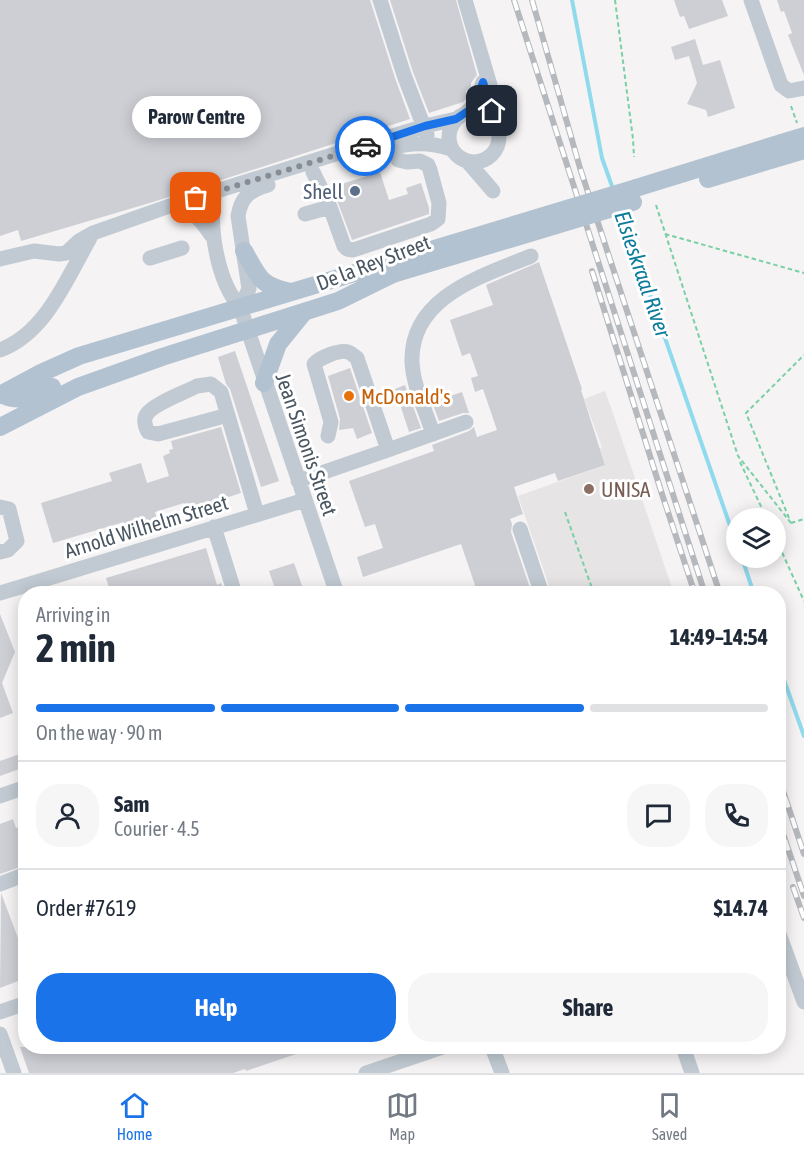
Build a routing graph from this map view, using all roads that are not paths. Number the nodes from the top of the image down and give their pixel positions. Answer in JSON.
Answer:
{"nodes":[{"id":1,"x":380,"y":0,"type":"edge"},
{"id":2,"x":456,"y":0,"type":"edge"},
{"id":3,"x":465,"y":0,"type":"edge"},
{"id":4,"x":751,"y":0,"type":"edge"},
{"id":5,"x":483,"y":82,"type":"junction"},
{"id":6,"x":804,"y":88,"type":"edge"},
{"id":7,"x":461,"y":116,"type":"junction"},
{"id":8,"x":493,"y":120,"type":"junction"},
{"id":9,"x":425,"y":126,"type":"junction"},
{"id":10,"x":801,"y":132,"type":"edge"},
{"id":11,"x":500,"y":137,"type":"junction"},
{"id":12,"x":429,"y":144,"type":"junction"},
{"id":13,"x":392,"y":148,"type":"junction"},
{"id":14,"x":451,"y":148,"type":"junction"},
{"id":15,"x":804,"y":150,"type":"edge"},
{"id":16,"x":490,"y":157,"type":"junction"},
{"id":17,"x":468,"y":162,"type":"junction"},
{"id":18,"x":313,"y":172,"type":"junction"},
{"id":19,"x":215,"y":192,"type":"junction"},
{"id":20,"x":637,"y":194,"type":"junction"},
{"id":21,"x":172,"y":206,"type":"junction"},
{"id":22,"x":330,"y":207,"type":"junction"},
{"id":23,"x":305,"y":214,"type":"dead end"},
{"id":24,"x":93,"y":233,"type":"junction"},
{"id":25,"x":213,"y":237,"type":"junction"},
{"id":26,"x":182,"y":248,"type":"dead end"},
{"id":27,"x":244,"y":251,"type":"junction"},
{"id":28,"x":531,"y":256,"type":"dead end"},
{"id":29,"x":150,"y":258,"type":"dead end"},
{"id":30,"x":0,"y":259,"type":"edge"},
{"id":31,"x":290,"y":292,"type":"junction"},
{"id":32,"x":240,"y":307,"type":"junction"},
{"id":33,"x":304,"y":312,"type":"junction"},
{"id":34,"x":247,"y":329,"type":"junction"},
{"id":35,"x":0,"y":350,"type":"edge"},
{"id":36,"x":162,"y":357,"type":"junction"},
{"id":37,"x":264,"y":383,"type":"junction"},
{"id":38,"x":0,"y":394,"type":"edge"},
{"id":39,"x":228,"y":415,"type":"junction"},
{"id":40,"x":466,"y":422,"type":"dead end"},
{"id":41,"x":0,"y":427,"type":"edge"},
{"id":42,"x":433,"y":434,"type":"junction"},
{"id":43,"x":328,"y":436,"type":"dead end"},
{"id":44,"x":388,"y":450,"type":"junction"},
{"id":45,"x":298,"y":481,"type":"junction"},
{"id":46,"x":304,"y":500,"type":"junction"},
{"id":47,"x":0,"y":507,"type":"edge"},
{"id":48,"x":256,"y":514,"type":"junction"},
{"id":49,"x":214,"y":527,"type":"junction"},
{"id":50,"x":520,"y":530,"type":"dead end"},
{"id":51,"x":0,"y":552,"type":"edge"},
{"id":52,"x":44,"y":586,"type":"edge"},
{"id":53,"x":232,"y":586,"type":"edge"},
{"id":54,"x":334,"y":586,"type":"edge"},
{"id":55,"x":539,"y":586,"type":"edge"},
{"id":56,"x":18,"y":590,"type":"edge"},
{"id":57,"x":0,"y":593,"type":"edge"},
{"id":58,"x":18,"y":790,"type":"edge"},
{"id":59,"x":0,"y":796,"type":"edge"},
{"id":60,"x":18,"y":877,"type":"edge"},
{"id":61,"x":0,"y":884,"type":"edge"},
{"id":62,"x":786,"y":953,"type":"edge"},
{"id":63,"x":804,"y":1002,"type":"edge"},
{"id":64,"x":18,"y":1006,"type":"edge"},
{"id":65,"x":0,"y":1012,"type":"edge"},
{"id":66,"x":0,"y":1034,"type":"edge"},
{"id":67,"x":422,"y":1054,"type":"edge"},
{"id":68,"x":495,"y":1054,"type":"edge"},
{"id":69,"x":685,"y":1054,"type":"edge"},
{"id":70,"x":14,"y":1073,"type":"edge"},
{"id":71,"x":366,"y":1073,"type":"edge"},
{"id":72,"x":502,"y":1073,"type":"edge"},
{"id":73,"x":692,"y":1073,"type":"edge"}],
"edges":[{"from":1,"to":9,"type":"street"},
{"from":2,"to":5,"type":"street"},
{"from":3,"to":11,"type":"street"},
{"from":4,"to":6,"type":"street"},
{"from":5,"to":7,"type":"street"},
{"from":5,"to":8,"type":"street"},
{"from":7,"to":8,"type":"street"},
{"from":7,"to":9,"type":"street"},
{"from":7,"to":14,"type":"street"},
{"from":8,"to":11,"type":"street"},
{"from":9,"to":12,"type":"street"},
{"from":9,"to":19,"type":"street"},
{"from":10,"to":20,"type":"main road","name":"De la Rey Street"},
{"from":11,"to":16,"type":"street"},
{"from":12,"to":13,"type":"street"},
{"from":12,"to":14,"type":"street"},
{"from":13,"to":18,"type":"street"},
{"from":13,"to":22,"type":"street"},
{"from":14,"to":17,"type":"street"},
{"from":15,"to":20,"type":"main road","name":"De la Rey Street"},
{"from":16,"to":17,"type":"street"},
{"from":16,"to":17,"type":"street"},
{"from":18,"to":22,"type":"street"},
{"from":18,"to":27,"type":"street"},
{"from":19,"to":21,"type":"street"},
{"from":19,"to":25,"type":"street"},
{"from":20,"to":31,"type":"main road","name":"De la Rey Street","bridge":true},
{"from":20,"to":33,"type":"main road","name":"De la Rey Street","bridge":true},
{"from":21,"to":24,"type":"street"},
{"from":21,"to":25,"type":"street"},
{"from":22,"to":23,"type":"street"},
{"from":24,"to":30,"type":"street"},
{"from":24,"to":35,"type":"street"},
{"from":25,"to":32,"type":"street","name":"Jean Simonis Street"},
{"from":26,"to":29,"type":"street"},
{"from":27,"to":31,"type":"main road"},
{"from":27,"to":32,"type":"street"},
{"from":28,"to":42,"type":"street"},
{"from":31,"to":32,"type":"main road","name":"De la Rey Street"},
{"from":32,"to":34,"type":"street","name":"Jean Simonis Street"},
{"from":32,"to":38,"type":"main road","name":"De la Rey Street"},
{"from":33,"to":34,"type":"main road","name":"De la Rey Street"},
{"from":33,"to":37,"type":"main road"},
{"from":34,"to":36,"type":"main road","name":"De la Rey Street"},
{"from":34,"to":37,"type":"street","name":"Jean Simonis Street"},
{"from":36,"to":38,"type":"main road"},
{"from":36,"to":41,"type":"main road","name":"De la Rey Street"},
{"from":37,"to":45,"type":"street","name":"Jean Simonis Street"},
{"from":39,"to":39,"type":"street"},
{"from":39,"to":48,"type":"street"},
{"from":40,"to":42,"type":"street"},
{"from":42,"to":44,"type":"street"},
{"from":43,"to":44,"type":"street"},
{"from":44,"to":45,"type":"street"},
{"from":45,"to":46,"type":"street","name":"Jean Simonis Street"},
{"from":46,"to":48,"type":"street","name":"Arnold Wilhelm Street"},
{"from":46,"to":54,"type":"street","name":"Jean Simonis Street"},
{"from":47,"to":51,"type":"street"},
{"from":48,"to":49,"type":"street","name":"Arnold Wilhelm Street"},
{"from":49,"to":52,"type":"street","name":"Arnold Wilhelm Street"},
{"from":49,"to":53,"type":"street"},
{"from":50,"to":55,"type":"street"},
{"from":56,"to":57,"type":"street","name":"Arnold Wilhelm Street"},
{"from":58,"to":59,"type":"street"},
{"from":60,"to":61,"type":"street"},
{"from":62,"to":63,"type":"street"},
{"from":64,"to":65,"type":"street"},
{"from":66,"to":70,"type":"street"},
{"from":67,"to":71,"type":"street"},
{"from":68,"to":72,"type":"street"},
{"from":69,"to":73,"type":"street"}]}
